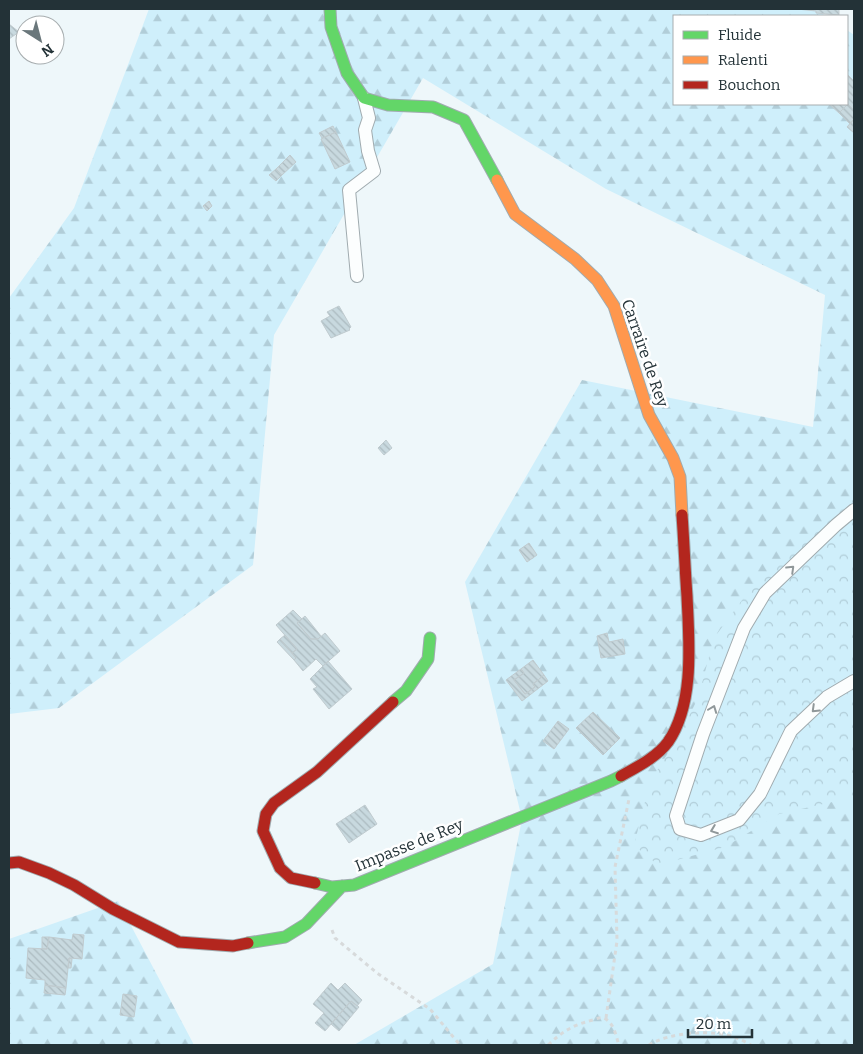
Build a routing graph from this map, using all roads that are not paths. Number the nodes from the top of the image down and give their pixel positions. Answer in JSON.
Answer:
{"nodes":[{"id":1,"x":330,"y":9,"type":"edge"},
{"id":2,"x":364,"y":98,"type":"junction"},
{"id":3,"x":357,"y":276,"type":"dead end"},
{"id":4,"x":854,"y":510,"type":"edge"},
{"id":5,"x":430,"y":638,"type":"dead end"},
{"id":6,"x":854,"y":681,"type":"edge"},
{"id":7,"x":636,"y":767,"type":"joint"},
{"id":8,"x":9,"y":863,"type":"edge"},
{"id":9,"x":342,"y":886,"type":"junction"}],
"edges":[{"from":1,"to":2,"type":"street"},
{"from":2,"to":3,"type":"lane"},
{"from":2,"to":7,"type":"street","name":"Carraire de Rey"},
{"from":6,"to":4,"type":"lane","one_way":true},
{"from":5,"to":9,"type":"street","name":"Impasse de Rey"},
{"from":7,"to":9,"type":"street","name":"Impasse de Rey"},
{"from":8,"to":9,"type":"street"}]}
